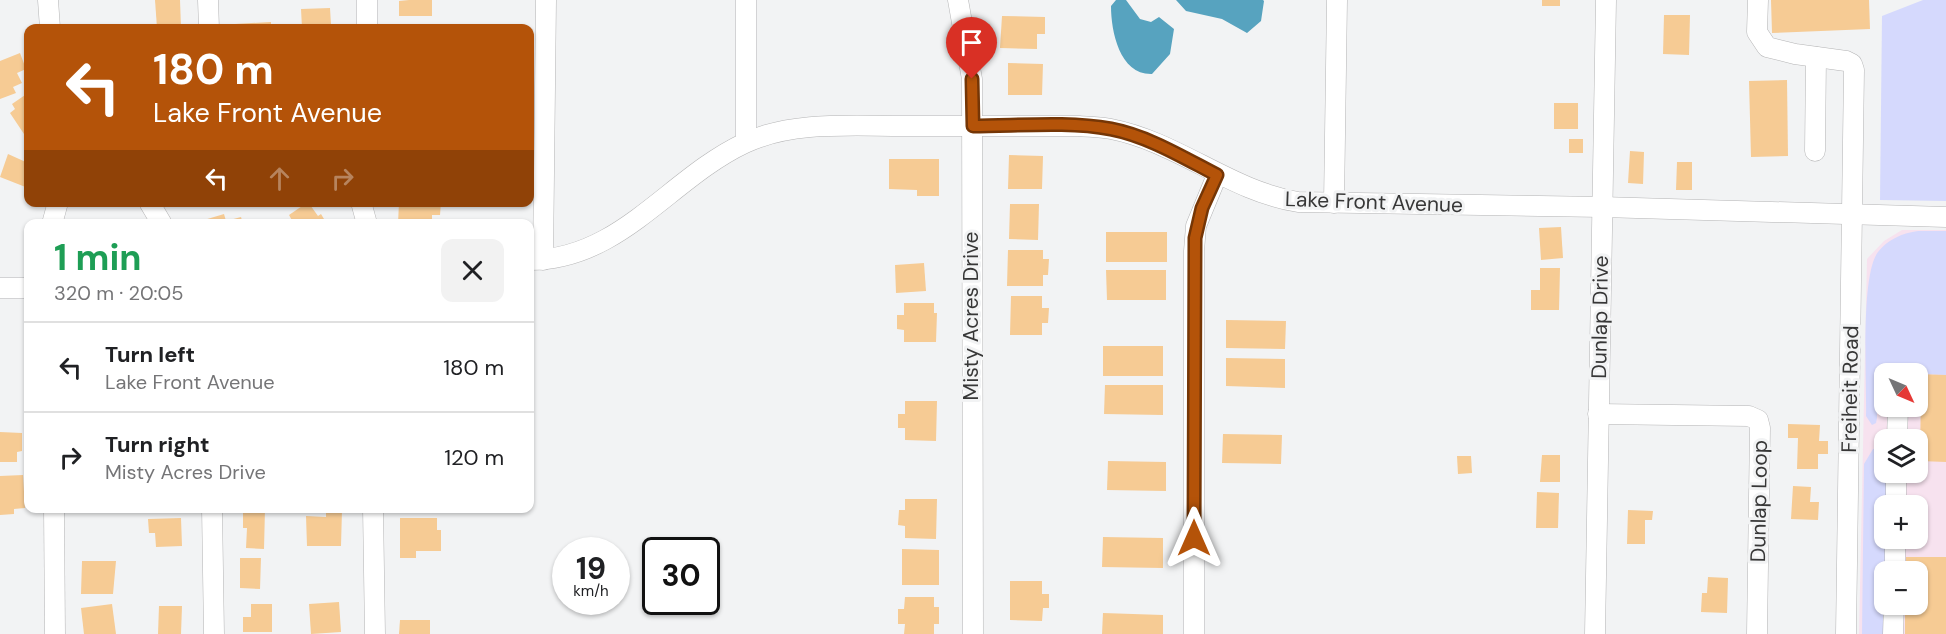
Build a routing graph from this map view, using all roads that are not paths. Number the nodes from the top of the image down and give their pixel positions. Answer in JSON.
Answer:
{"nodes":[{"id":1,"x":48,"y":0,"type":"edge"},
{"id":2,"x":208,"y":0,"type":"edge"},
{"id":3,"x":367,"y":0,"type":"edge"},
{"id":4,"x":546,"y":0,"type":"edge"},
{"id":5,"x":746,"y":0,"type":"edge"},
{"id":6,"x":958,"y":0,"type":"edge"},
{"id":7,"x":1337,"y":0,"type":"edge"},
{"id":8,"x":1606,"y":0,"type":"edge"},
{"id":9,"x":1758,"y":0,"type":"edge"},
{"id":10,"x":50,"y":24,"type":"edge"},
{"id":11,"x":209,"y":24,"type":"edge"},
{"id":12,"x":367,"y":24,"type":"edge"},
{"id":13,"x":1816,"y":57,"type":"junction"},
{"id":14,"x":973,"y":126,"type":"junction"},
{"id":15,"x":746,"y":142,"type":"junction"},
{"id":16,"x":1815,"y":151,"type":"dead end"},
{"id":17,"x":1217,"y":175,"type":"junction"},
{"id":18,"x":1334,"y":203,"type":"junction"},
{"id":19,"x":1602,"y":207,"type":"junction"},
{"id":20,"x":1854,"y":215,"type":"junction"},
{"id":21,"x":1946,"y":217,"type":"edge"},
{"id":22,"x":536,"y":260,"type":"edge"},
{"id":23,"x":0,"y":288,"type":"edge"},
{"id":24,"x":24,"y":288,"type":"edge"},
{"id":25,"x":1598,"y":414,"type":"junction"},
{"id":26,"x":54,"y":513,"type":"edge"},
{"id":27,"x":212,"y":513,"type":"edge"},
{"id":28,"x":373,"y":513,"type":"edge"},
{"id":29,"x":1894,"y":615,"type":"edge"},
{"id":30,"x":55,"y":634,"type":"edge"},
{"id":31,"x":214,"y":634,"type":"edge"},
{"id":32,"x":375,"y":634,"type":"edge"},
{"id":33,"x":973,"y":634,"type":"edge"},
{"id":34,"x":1194,"y":634,"type":"edge"},
{"id":35,"x":1596,"y":634,"type":"edge"},
{"id":36,"x":1757,"y":634,"type":"edge"},
{"id":37,"x":1846,"y":634,"type":"edge"},
{"id":38,"x":1893,"y":634,"type":"edge"}],
"edges":[{"from":1,"to":10,"type":"street"},
{"from":2,"to":11,"type":"street"},
{"from":3,"to":12,"type":"street"},
{"from":4,"to":22,"type":"street"},
{"from":5,"to":15,"type":"street"},
{"from":6,"to":14,"type":"street","name":"Misty Acres Drive"},
{"from":7,"to":18,"type":"street"},
{"from":8,"to":19,"type":"street","name":"Dunlap Drive"},
{"from":9,"to":13,"type":"street"},
{"from":13,"to":16,"type":"street"},
{"from":13,"to":20,"type":"street","name":"Freiheit Road"},
{"from":14,"to":15,"type":"street","name":"Lake Front Avenue"},
{"from":14,"to":17,"type":"street","name":"Lake Front Avenue"},
{"from":14,"to":33,"type":"street","name":"Misty Acres Drive"},
{"from":15,"to":22,"type":"street","name":"Lake Front Avenue"},
{"from":17,"to":18,"type":"street","name":"Lake Front Avenue"},
{"from":17,"to":34,"type":"street"},
{"from":18,"to":19,"type":"street","name":"Lake Front Avenue"},
{"from":19,"to":20,"type":"street","name":"Lake Front Avenue"},
{"from":19,"to":25,"type":"street","name":"Dunlap Drive"},
{"from":20,"to":21,"type":"street","name":"Lake Front Avenue"},
{"from":20,"to":37,"type":"street","name":"Freiheit Road"},
{"from":23,"to":24,"type":"street"},
{"from":25,"to":35,"type":"street","name":"Dunlap Drive"},
{"from":25,"to":36,"type":"street","name":"Dunlap Loop"},
{"from":26,"to":30,"type":"street"},
{"from":27,"to":31,"type":"street"},
{"from":28,"to":32,"type":"street"},
{"from":29,"to":38,"type":"street"}]}
